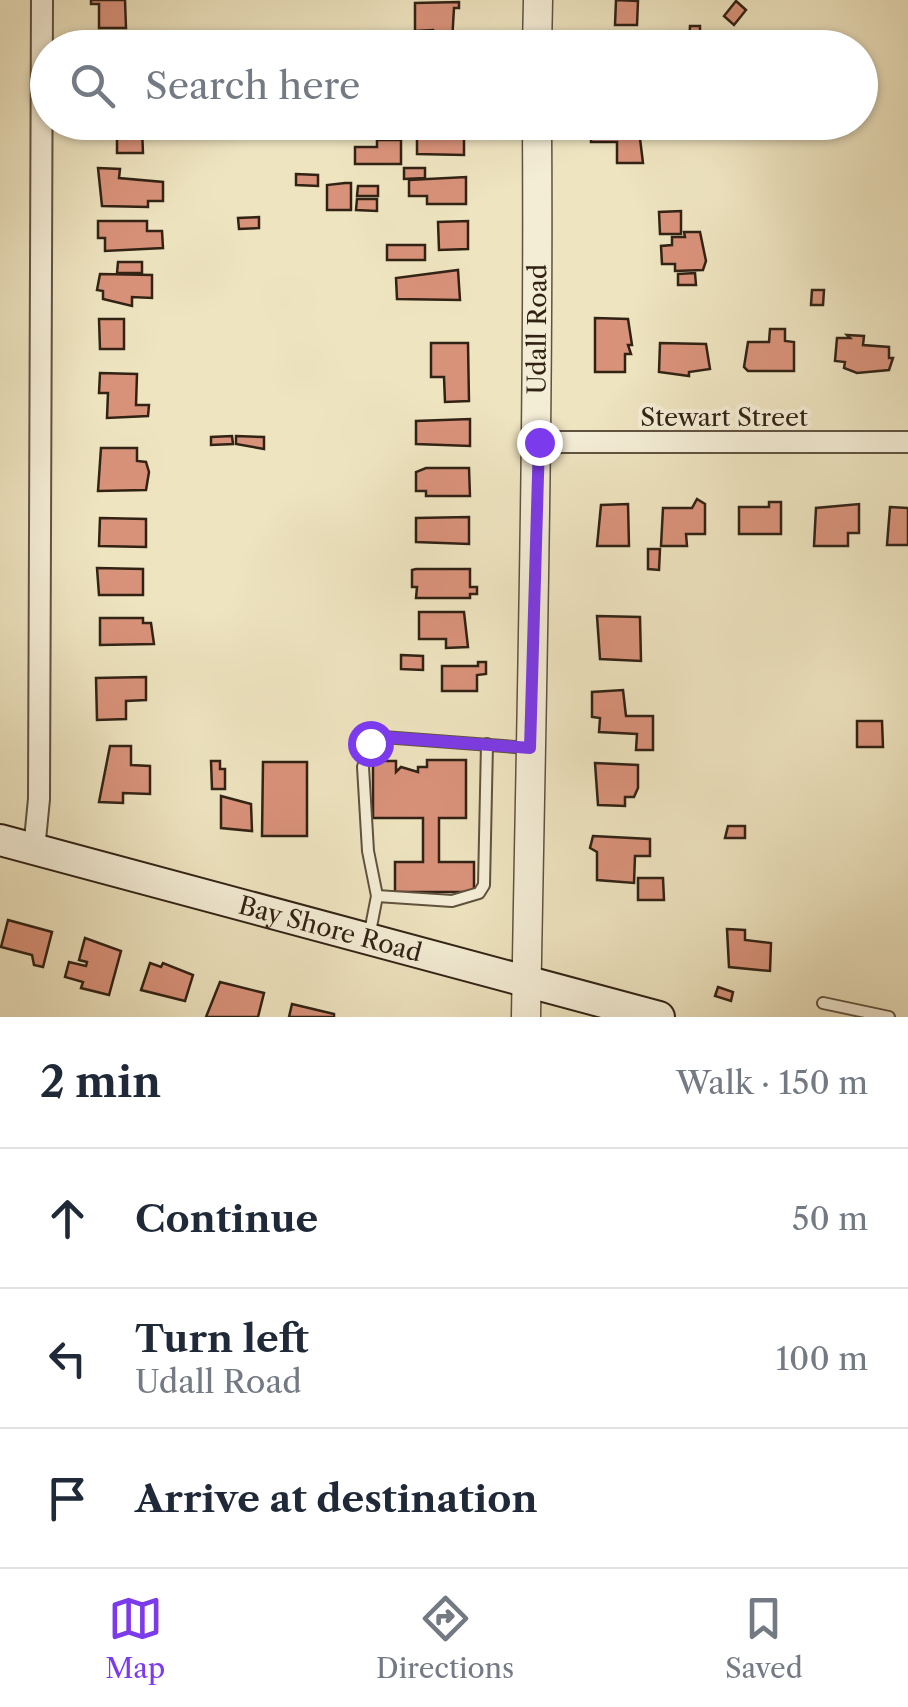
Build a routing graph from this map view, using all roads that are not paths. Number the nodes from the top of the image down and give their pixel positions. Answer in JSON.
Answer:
{"nodes":[{"id":1,"x":42,"y":0,"type":"edge"},
{"id":2,"x":538,"y":0,"type":"edge"},
{"id":3,"x":42,"y":30,"type":"edge"},
{"id":4,"x":537,"y":30,"type":"edge"},
{"id":5,"x":41,"y":140,"type":"edge"},
{"id":6,"x":537,"y":140,"type":"edge"},
{"id":7,"x":539,"y":442,"type":"junction"},
{"id":8,"x":908,"y":442,"type":"edge"},
{"id":9,"x":487,"y":744,"type":"junction"},
{"id":10,"x":530,"y":748,"type":"junction"},
{"id":11,"x":0,"y":840,"type":"edge"},
{"id":12,"x":34,"y":850,"type":"junction"},
{"id":13,"x":378,"y":896,"type":"junction"},
{"id":14,"x":368,"y":939,"type":"junction"},
{"id":15,"x":527,"y":981,"type":"junction"},
{"id":16,"x":822,"y":1003,"type":"dead end"},
{"id":17,"x":526,"y":1017,"type":"edge"},
{"id":18,"x":659,"y":1017,"type":"edge"},
{"id":19,"x":889,"y":1017,"type":"edge"}],
"edges":[{"from":1,"to":3,"type":"street"},
{"from":2,"to":4,"type":"street"},
{"from":5,"to":12,"type":"street"},
{"from":6,"to":7,"type":"street","name":"Udall Road"},
{"from":7,"to":8,"type":"street","name":"Stewart Street"},
{"from":7,"to":10,"type":"street","name":"Udall Road"},
{"from":9,"to":10,"type":"lane"},
{"from":9,"to":13,"type":"lane"},
{"from":9,"to":13,"type":"lane"},
{"from":10,"to":15,"type":"street","name":"Udall Road"},
{"from":11,"to":12,"type":"main road","name":"Bay Shore Road"},
{"from":12,"to":14,"type":"main road","name":"Bay Shore Road"},
{"from":13,"to":14,"type":"lane"},
{"from":14,"to":15,"type":"main road","name":"Bay Shore Road"},
{"from":15,"to":17,"type":"street","name":"Udall Road"},
{"from":15,"to":18,"type":"main road","name":"Bay Shore Road"},
{"from":16,"to":19,"type":"lane"}]}
